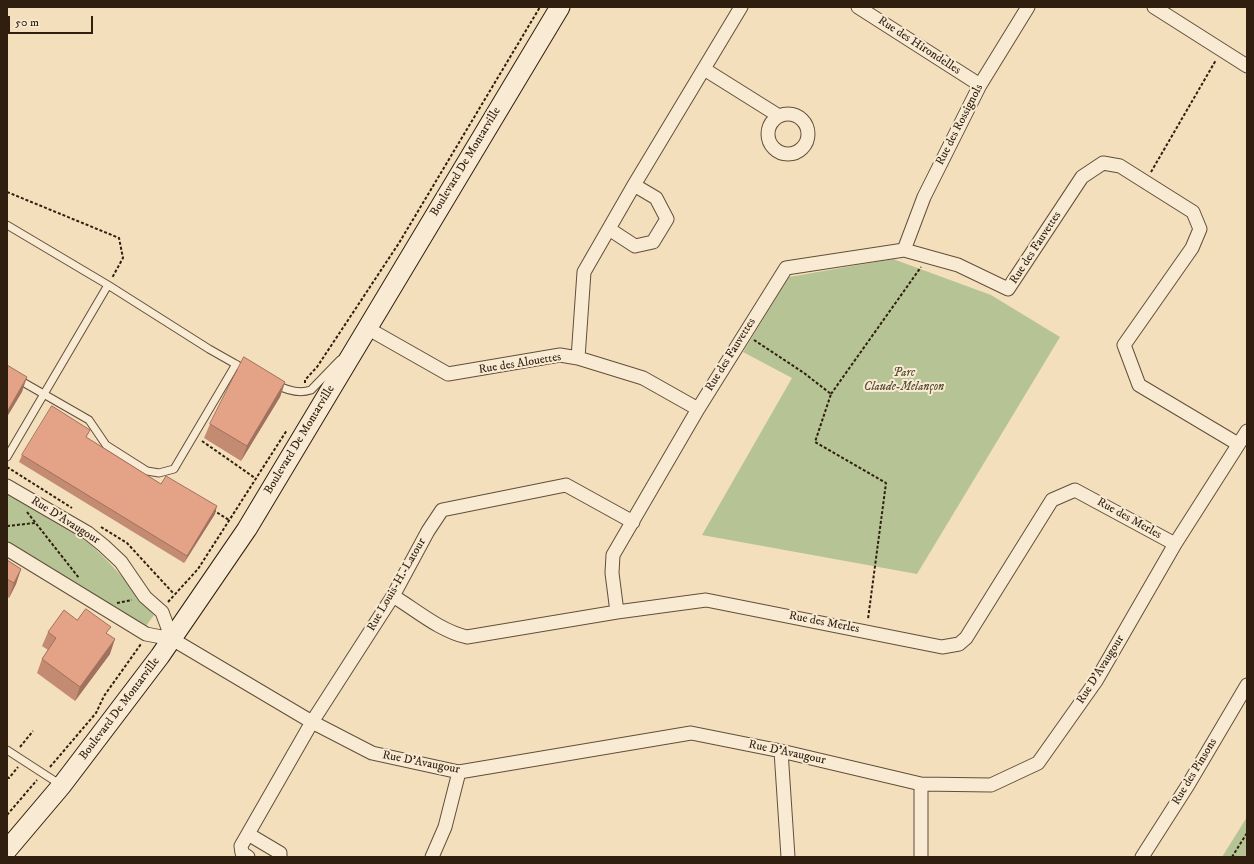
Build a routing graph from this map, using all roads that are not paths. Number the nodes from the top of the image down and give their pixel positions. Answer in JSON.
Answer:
{"nodes":[{"id":1,"x":560,"y":7,"type":"edge"},
{"id":2,"x":741,"y":7,"type":"edge"},
{"id":3,"x":858,"y":7,"type":"edge"},
{"id":4,"x":1028,"y":7,"type":"edge"},
{"id":5,"x":1154,"y":7,"type":"edge"},
{"id":6,"x":1247,"y":66,"type":"edge"},
{"id":7,"x":704,"y":69,"type":"junction"},
{"id":8,"x":980,"y":85,"type":"junction"},
{"id":9,"x":779,"y":116,"type":"dead end"},
{"id":10,"x":634,"y":185,"type":"junction"},
{"id":11,"x":7,"y":225,"type":"edge"},
{"id":12,"x":609,"y":229,"type":"junction"},
{"id":13,"x":904,"y":250,"type":"junction"},
{"id":14,"x":108,"y":285,"type":"junction"},
{"id":15,"x":362,"y":335,"type":"junction"},
{"id":16,"x":578,"y":358,"type":"junction"},
{"id":17,"x":236,"y":364,"type":"junction"},
{"id":18,"x":249,"y":371,"type":"edge"},
{"id":19,"x":7,"y":373,"type":"edge"},
{"id":20,"x":268,"y":381,"type":"edge"},
{"id":21,"x":44,"y":395,"type":"junction"},
{"id":22,"x":698,"y":409,"type":"junction"},
{"id":23,"x":1247,"y":431,"type":"edge"},
{"id":24,"x":1238,"y":444,"type":"junction"},
{"id":25,"x":7,"y":457,"type":"edge"},
{"id":26,"x":7,"y":486,"type":"edge"},
{"id":27,"x":633,"y":522,"type":"junction"},
{"id":28,"x":1175,"y":544,"type":"junction"},
{"id":29,"x":7,"y":549,"type":"edge"},
{"id":30,"x":393,"y":596,"type":"junction"},
{"id":31,"x":617,"y":612,"type":"junction"},
{"id":32,"x":172,"y":639,"type":"junction"},
{"id":33,"x":1247,"y":685,"type":"edge"},
{"id":34,"x":312,"y":722,"type":"junction"},
{"id":35,"x":7,"y":750,"type":"edge"},
{"id":36,"x":781,"y":751,"type":"junction"},
{"id":37,"x":459,"y":772,"type":"junction"},
{"id":38,"x":921,"y":784,"type":"junction"},
{"id":39,"x":62,"y":786,"type":"junction"},
{"id":40,"x":248,"y":834,"type":"junction"},
{"id":41,"x":7,"y":850,"type":"edge"},
{"id":42,"x":248,"y":857,"type":"edge"},
{"id":43,"x":280,"y":857,"type":"edge"},
{"id":44,"x":432,"y":857,"type":"edge"},
{"id":45,"x":788,"y":857,"type":"edge"},
{"id":46,"x":921,"y":857,"type":"edge"},
{"id":47,"x":1142,"y":857,"type":"edge"}],
"edges":[{"from":1,"to":15,"type":"street","name":"Boulevard De Montarville"},
{"from":2,"to":7,"type":"street"},
{"from":3,"to":8,"type":"street","name":"Rue des Hirondelles"},
{"from":4,"to":8,"type":"street","name":"Rue des Rossignols"},
{"from":5,"to":6,"type":"street"},
{"from":7,"to":9,"type":"street"},
{"from":7,"to":10,"type":"street"},
{"from":8,"to":13,"type":"street","name":"Rue des Rossignols"},
{"from":10,"to":12,"type":"street"},
{"from":10,"to":12,"type":"street"},
{"from":11,"to":14,"type":"lane"},
{"from":12,"to":16,"type":"street"},
{"from":13,"to":22,"type":"street","name":"Rue des Fauvettes"},
{"from":13,"to":24,"type":"street","name":"Rue des Fauvettes"},
{"from":14,"to":17,"type":"lane"},
{"from":14,"to":21,"type":"lane"},
{"from":15,"to":16,"type":"street","name":"Rue des Alouettes"},
{"from":15,"to":20,"type":"lane"},
{"from":15,"to":32,"type":"street","name":"Boulevard De Montarville"},
{"from":16,"to":22,"type":"street","name":"Rue des Alouettes"},
{"from":17,"to":18,"type":"lane"},
{"from":17,"to":21,"type":"lane"},
{"from":19,"to":21,"type":"lane"},
{"from":21,"to":25,"type":"lane"},
{"from":22,"to":27,"type":"street","name":"Rue des Fauvettes"},
{"from":23,"to":24,"type":"street","name":"Rue D'Avaugour"},
{"from":24,"to":28,"type":"street","name":"Rue D'Avaugour"},
{"from":26,"to":32,"type":"street","name":"Rue D'Avaugour"},
{"from":27,"to":30,"type":"street","name":"Rue Louis-H.-Latour"},
{"from":27,"to":31,"type":"street","name":"Rue des Fauvettes"},
{"from":28,"to":31,"type":"street","name":"Rue des Merles"},
{"from":28,"to":38,"type":"street","name":"Rue D'Avaugour"},
{"from":29,"to":32,"type":"street","name":"Rue D'Avaugour"},
{"from":30,"to":31,"type":"street","name":"Rue des Merles"},
{"from":30,"to":34,"type":"street","name":"Rue Louis-H.-Latour"},
{"from":32,"to":34,"type":"street","name":"Rue D'Avaugour"},
{"from":32,"to":39,"type":"street","name":"Boulevard De Montarville"},
{"from":33,"to":47,"type":"street","name":"Rue des Pinsons"},
{"from":34,"to":37,"type":"street","name":"Rue D'Avaugour"},
{"from":34,"to":40,"type":"street","name":"Rue Louis-H.-Latour"},
{"from":35,"to":39,"type":"lane"},
{"from":36,"to":37,"type":"street","name":"Rue D'Avaugour"},
{"from":36,"to":38,"type":"street","name":"Rue D'Avaugour"},
{"from":36,"to":45,"type":"street"},
{"from":37,"to":44,"type":"street"},
{"from":38,"to":46,"type":"street"},
{"from":39,"to":41,"type":"street","name":"Boulevard De Montarville"},
{"from":40,"to":42,"type":"street","name":"Rue Louis-H.-Latour"},
{"from":40,"to":43,"type":"street"}]}
